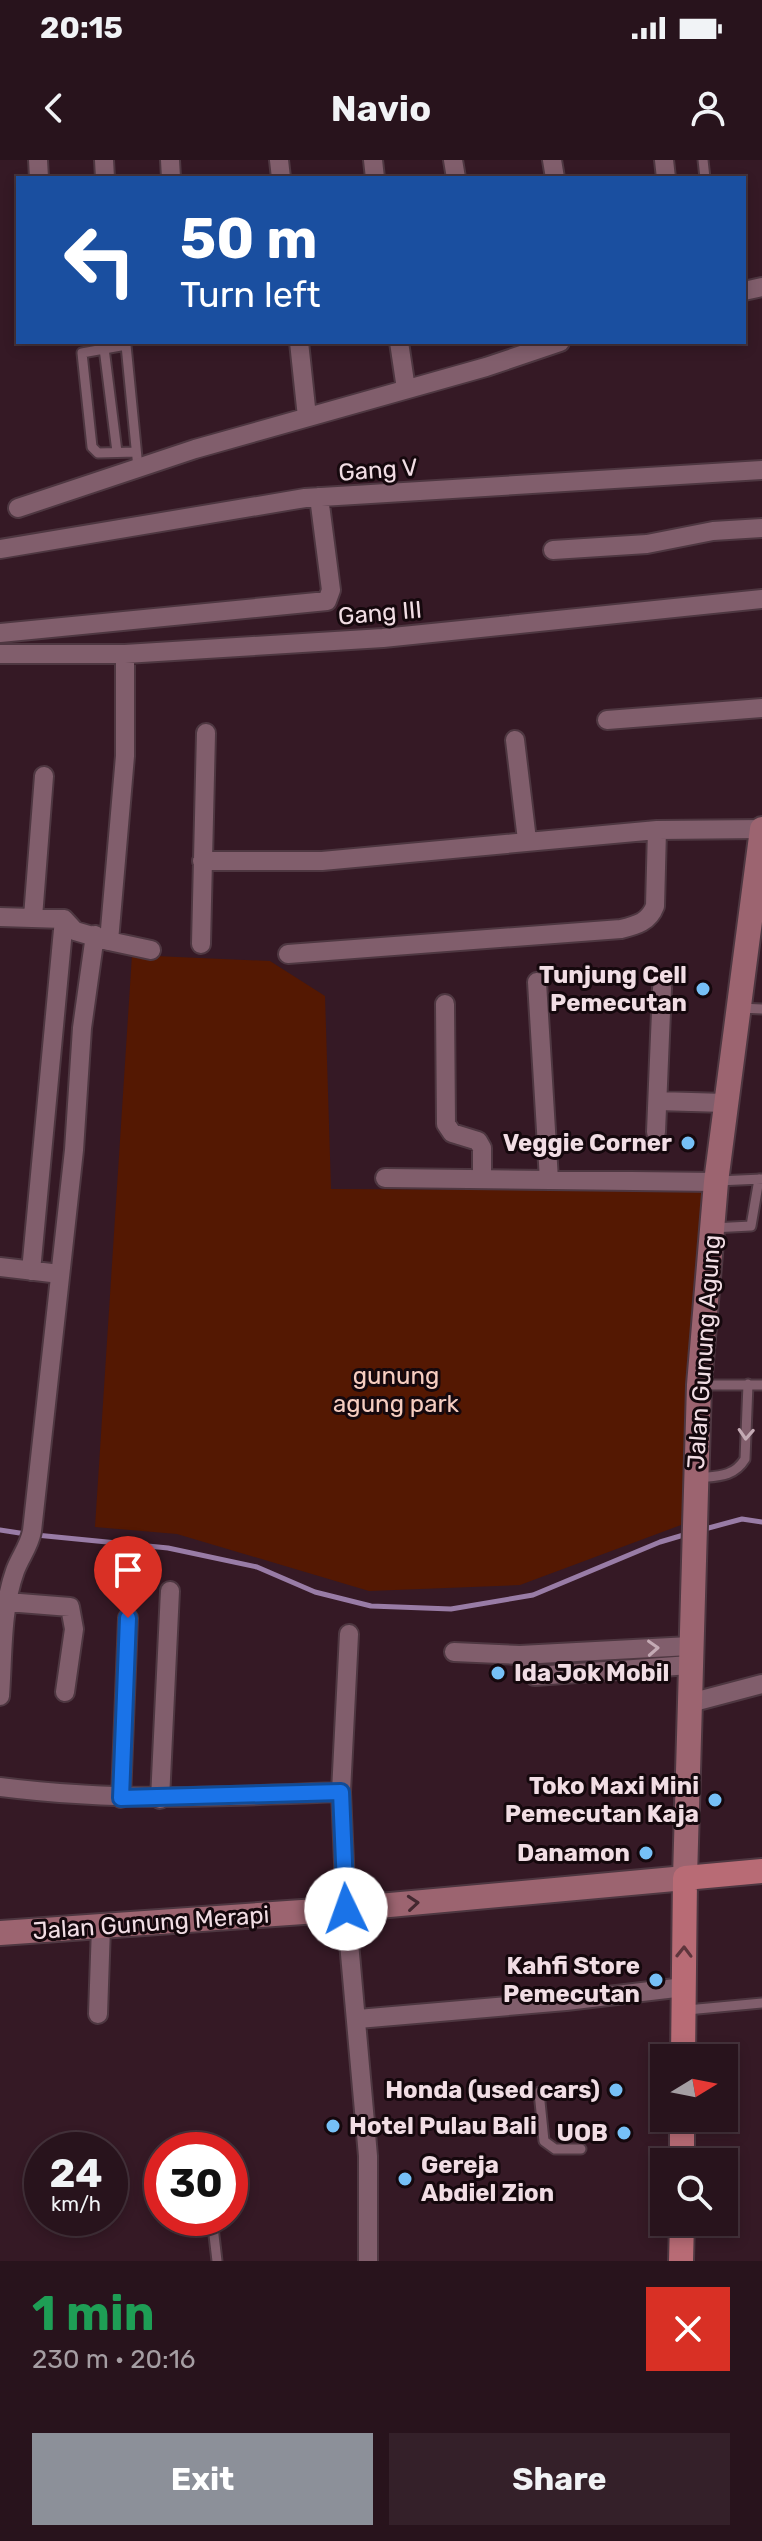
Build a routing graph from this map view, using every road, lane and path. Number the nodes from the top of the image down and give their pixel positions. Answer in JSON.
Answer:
{"nodes":[{"id":1,"x":299,"y":344,"type":"edge"},
{"id":2,"x":399,"y":344,"type":"edge"},
{"id":3,"x":553,"y":344,"type":"edge"},
{"id":4,"x":104,"y":348,"type":"junction"},
{"id":5,"x":406,"y":389,"type":"junction"},
{"id":6,"x":307,"y":417,"type":"junction"},
{"id":7,"x":117,"y":452,"type":"junction"},
{"id":8,"x":137,"y":460,"type":"junction"},
{"id":9,"x":762,"y":470,"type":"edge"},
{"id":10,"x":319,"y":497,"type":"junction"},
{"id":11,"x":18,"y":508,"type":"dead end"},
{"id":12,"x":762,"y":528,"type":"edge"},
{"id":13,"x":0,"y":549,"type":"edge"},
{"id":14,"x":553,"y":550,"type":"dead end"},
{"id":15,"x":762,"y":599,"type":"edge"},
{"id":16,"x":0,"y":633,"type":"edge"},
{"id":17,"x":0,"y":654,"type":"edge"},
{"id":18,"x":125,"y":654,"type":"junction"},
{"id":19,"x":762,"y":708,"type":"edge"},
{"id":20,"x":607,"y":720,"type":"dead end"},
{"id":21,"x":206,"y":733,"type":"dead end"},
{"id":22,"x":515,"y":740,"type":"dead end"},
{"id":23,"x":44,"y":776,"type":"dead end"},
{"id":24,"x":762,"y":829,"type":"edge"},
{"id":25,"x":657,"y":830,"type":"junction"},
{"id":26,"x":527,"y":840,"type":"junction"},
{"id":27,"x":202,"y":861,"type":"junction"},
{"id":28,"x":0,"y":917,"type":"edge"},
{"id":29,"x":33,"y":917,"type":"junction"},
{"id":30,"x":64,"y":919,"type":"junction"},
{"id":31,"x":102,"y":938,"type":"junction"},
{"id":32,"x":201,"y":944,"type":"dead end"},
{"id":33,"x":151,"y":950,"type":"dead end"},
{"id":34,"x":288,"y":954,"type":"dead end"},
{"id":35,"x":537,"y":982,"type":"dead end"},
{"id":36,"x":662,"y":988,"type":"dead end"},
{"id":37,"x":445,"y":1004,"type":"dead end"},
{"id":38,"x":751,"y":1009,"type":"edge"},
{"id":39,"x":658,"y":1101,"type":"junction"},
{"id":40,"x":725,"y":1103,"type":"junction"},
{"id":41,"x":656,"y":1132,"type":"dead end"},
{"id":42,"x":385,"y":1178,"type":"dead end"},
{"id":43,"x":482,"y":1179,"type":"junction"},
{"id":44,"x":761,"y":1179,"type":"edge"},
{"id":45,"x":549,"y":1180,"type":"junction"},
{"id":46,"x":716,"y":1182,"type":"junction"},
{"id":47,"x":712,"y":1228,"type":"junction"},
{"id":48,"x":0,"y":1267,"type":"edge"},
{"id":49,"x":31,"y":1271,"type":"junction"},
{"id":50,"x":60,"y":1274,"type":"junction"},
{"id":51,"x":748,"y":1384,"type":"junction"},
{"id":52,"x":699,"y":1385,"type":"junction"},
{"id":53,"x":762,"y":1385,"type":"edge"},
{"id":54,"x":696,"y":1478,"type":"junction"},
{"id":55,"x":170,"y":1591,"type":"dead end"},
{"id":56,"x":7,"y":1602,"type":"junction"},
{"id":57,"x":128,"y":1618,"type":"dead end"},
{"id":58,"x":349,"y":1634,"type":"dead end"},
{"id":59,"x":454,"y":1652,"type":"dead end"},
{"id":60,"x":690,"y":1655,"type":"junction"},
{"id":61,"x":762,"y":1684,"type":"edge"},
{"id":62,"x":65,"y":1692,"type":"dead end"},
{"id":63,"x":0,"y":1696,"type":"edge"},
{"id":64,"x":690,"y":1703,"type":"junction"},
{"id":65,"x":0,"y":1787,"type":"edge"},
{"id":66,"x":341,"y":1792,"type":"junction"},
{"id":67,"x":121,"y":1798,"type":"junction"},
{"id":68,"x":160,"y":1799,"type":"junction"},
{"id":69,"x":762,"y":1871,"type":"edge"},
{"id":70,"x":685,"y":1878,"type":"junction"},
{"id":71,"x":346,"y":1909,"type":"junction"},
{"id":72,"x":101,"y":1927,"type":"junction"},
{"id":73,"x":0,"y":1933,"type":"edge"},
{"id":74,"x":684,"y":1998,"type":"junction"},
{"id":75,"x":762,"y":2003,"type":"edge"},
{"id":76,"x":98,"y":2014,"type":"dead end"},
{"id":77,"x":358,"y":2019,"type":"junction"},
{"id":78,"x":683,"y":2044,"type":"edge"},
{"id":79,"x":539,"y":2092,"type":"dead end"},
{"id":80,"x":581,"y":2149,"type":"dead end"},
{"id":81,"x":214,"y":2236,"type":"edge"},
{"id":82,"x":682,"y":2236,"type":"edge"},
{"id":83,"x":217,"y":2261,"type":"edge"},
{"id":84,"x":368,"y":2261,"type":"edge"},
{"id":85,"x":681,"y":2261,"type":"edge"}],
"edges":[{"from":1,"to":6,"type":"street"},
{"from":2,"to":5,"type":"street"},
{"from":3,"to":5,"type":"street"},
{"from":4,"to":7,"type":"lane"},
{"from":4,"to":7,"type":"lane"},
{"from":4,"to":8,"type":"lane"},
{"from":5,"to":6,"type":"street"},
{"from":6,"to":8,"type":"street"},
{"from":7,"to":8,"type":"lane"},
{"from":8,"to":11,"type":"street"},
{"from":9,"to":10,"type":"street","name":"Gang V"},
{"from":10,"to":13,"type":"street","name":"Gang V"},
{"from":10,"to":16,"type":"street"},
{"from":12,"to":14,"type":"street"},
{"from":15,"to":18,"type":"street","name":"Gang III"},
{"from":17,"to":18,"type":"street","name":"Gang III"},
{"from":18,"to":31,"type":"street"},
{"from":19,"to":20,"type":"street"},
{"from":21,"to":27,"type":"street"},
{"from":22,"to":26,"type":"street"},
{"from":23,"to":29,"type":"street"},
{"from":24,"to":25,"type":"street"},
{"from":24,"to":38,"type":"main road","name":"Jalan Gunung Agung"},
{"from":25,"to":26,"type":"street"},
{"from":25,"to":34,"type":"street"},
{"from":26,"to":27,"type":"street"},
{"from":27,"to":32,"type":"street"},
{"from":28,"to":29,"type":"street"},
{"from":29,"to":30,"type":"street"},
{"from":30,"to":31,"type":"street"},
{"from":30,"to":49,"type":"street"},
{"from":31,"to":33,"type":"street"},
{"from":31,"to":50,"type":"street"},
{"from":35,"to":45,"type":"street"},
{"from":36,"to":39,"type":"street"},
{"from":37,"to":43,"type":"street"},
{"from":38,"to":40,"type":"main road","name":"Jalan Gunung Agung"},
{"from":39,"to":40,"type":"street"},
{"from":39,"to":41,"type":"street"},
{"from":40,"to":46,"type":"main road","name":"Jalan Gunung Agung"},
{"from":42,"to":43,"type":"street"},
{"from":43,"to":45,"type":"street"},
{"from":44,"to":46,"type":"lane"},
{"from":44,"to":47,"type":"lane"},
{"from":45,"to":46,"type":"street"},
{"from":46,"to":47,"type":"main road","name":"Jalan Gunung Agung"},
{"from":47,"to":52,"type":"main road","name":"Jalan Gunung Agung"},
{"from":48,"to":49,"type":"street"},
{"from":49,"to":50,"type":"street"},
{"from":50,"to":56,"type":"street"},
{"from":51,"to":52,"type":"lane"},
{"from":51,"to":53,"type":"lane"},
{"from":51,"to":54,"type":"lane","one_way":true},
{"from":52,"to":54,"type":"main road","name":"Jalan Gunung Agung"},
{"from":54,"to":60,"type":"main road","name":"Jalan Gunung Agung"},
{"from":55,"to":68,"type":"street"},
{"from":56,"to":62,"type":"street"},
{"from":56,"to":63,"type":"street"},
{"from":57,"to":67,"type":"street"},
{"from":58,"to":66,"type":"street"},
{"from":59,"to":60,"type":"street"},
{"from":60,"to":64,"type":"main road","name":"Jalan Gunung Agung"},
{"from":61,"to":64,"type":"street"},
{"from":64,"to":70,"type":"main road","name":"Jalan Gunung Agung"},
{"from":65,"to":67,"type":"street"},
{"from":66,"to":68,"type":"street"},
{"from":66,"to":71,"type":"street"},
{"from":67,"to":68,"type":"street"},
{"from":69,"to":70,"type":"main road"},
{"from":71,"to":70,"type":"main road","name":"Jalan Gunung Merapi","one_way":true},
{"from":74,"to":70,"type":"main road","one_way":true},
{"from":71,"to":72,"type":"main road","name":"Jalan Gunung Merapi"},
{"from":71,"to":77,"type":"street"},
{"from":72,"to":73,"type":"main road","name":"Jalan Gunung Merapi"},
{"from":72,"to":76,"type":"street"},
{"from":74,"to":75,"type":"lane"},
{"from":74,"to":77,"type":"street"},
{"from":74,"to":78,"type":"main road"},
{"from":77,"to":84,"type":"street"},
{"from":79,"to":80,"type":"lane"},
{"from":81,"to":83,"type":"lane"},
{"from":82,"to":85,"type":"main road"}]}
